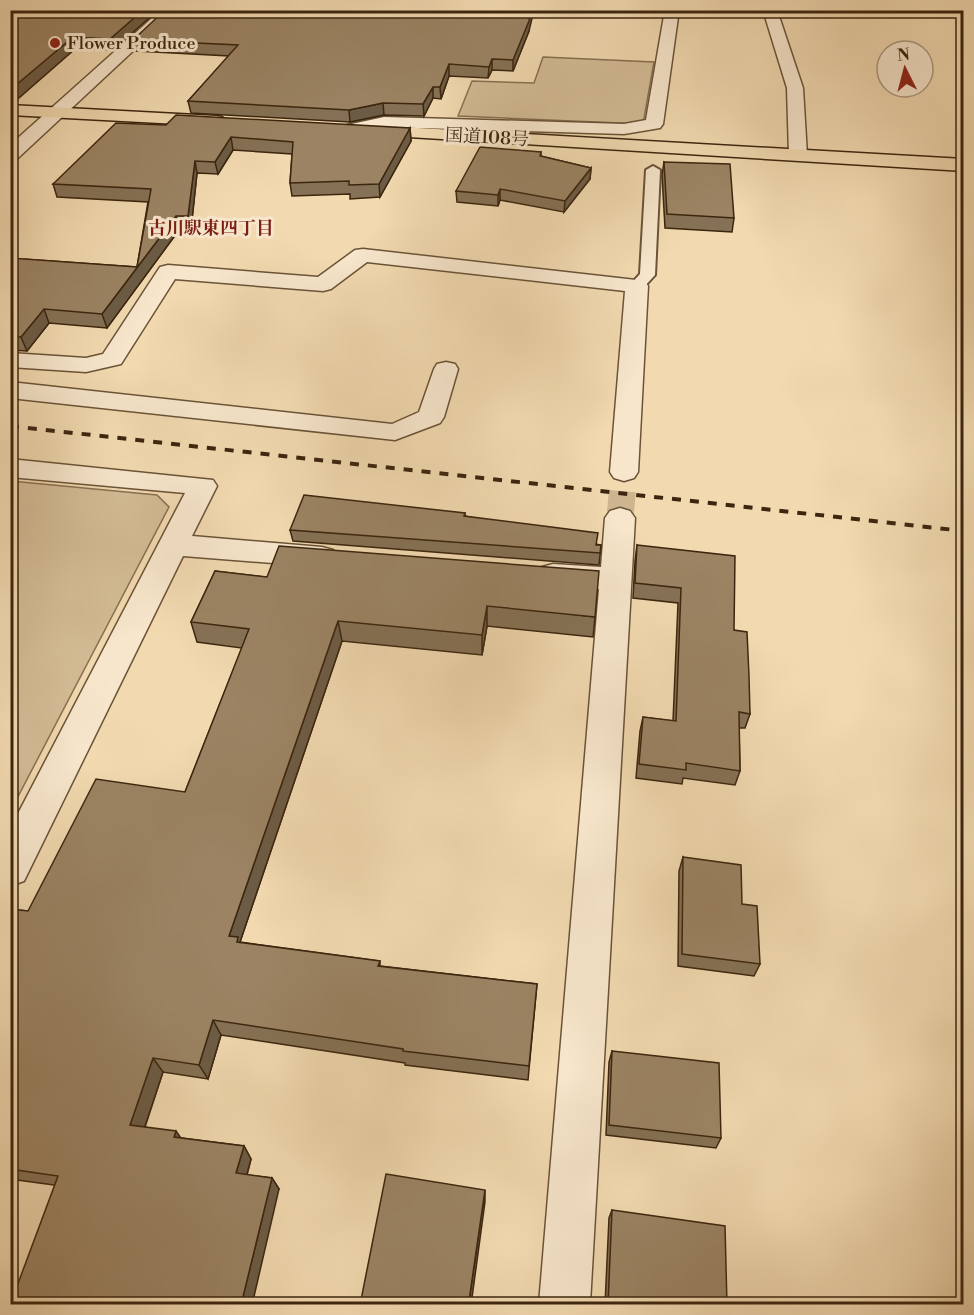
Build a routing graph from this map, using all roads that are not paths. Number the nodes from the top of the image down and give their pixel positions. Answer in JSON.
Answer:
{"nodes":[{"id":1,"x":170,"y":10,"type":"edge"},
{"id":2,"x":672,"y":10,"type":"edge"},
{"id":3,"x":770,"y":10,"type":"edge"},
{"id":4,"x":10,"y":110,"type":"edge"},
{"id":5,"x":56,"y":112,"type":"junction"},
{"id":6,"x":234,"y":123,"type":"edge"},
{"id":7,"x":347,"y":129,"type":"joint"},
{"id":8,"x":10,"y":155,"type":"edge"},
{"id":9,"x":798,"y":155,"type":"junction"},
{"id":10,"x":963,"y":165,"type":"edge"},
{"id":11,"x":653,"y":170,"type":"dead end"},
{"id":12,"x":637,"y":286,"type":"junction"},
{"id":13,"x":10,"y":360,"type":"edge"},
{"id":14,"x":446,"y":369,"type":"dead end"},
{"id":15,"x":10,"y":390,"type":"edge"},
{"id":16,"x":10,"y":468,"type":"edge"},
{"id":17,"x":624,"y":472,"type":"tunnel mouth"},
{"id":18,"x":620,"y":518,"type":"tunnel mouth"},
{"id":19,"x":173,"y":545,"type":"junction"},
{"id":20,"x":350,"y":559,"type":"edge"},
{"id":21,"x":526,"y":573,"type":"edge"},
{"id":22,"x":615,"y":579,"type":"junction"},
{"id":23,"x":10,"y":869,"type":"edge"},
{"id":24,"x":564,"y":1305,"type":"edge"}],
"edges":[{"from":1,"to":5,"type":"street"},
{"from":2,"to":7,"type":"street"},
{"from":3,"to":9,"type":"street"},
{"from":4,"to":5,"type":"highway"},
{"from":5,"to":6,"type":"highway"},
{"from":5,"to":8,"type":"street"},
{"from":7,"to":9,"type":"highway","name":"国道108号"},
{"from":9,"to":10,"type":"highway","name":"国道108号"},
{"from":11,"to":12,"type":"lane"},
{"from":12,"to":13,"type":"street"},
{"from":12,"to":17,"type":"street"},
{"from":14,"to":15,"type":"street"},
{"from":16,"to":19,"type":"street"},
{"from":18,"to":22,"type":"street"},
{"from":19,"to":20,"type":"street"},
{"from":19,"to":23,"type":"street"},
{"from":21,"to":22,"type":"street"},
{"from":22,"to":24,"type":"street"}]}
